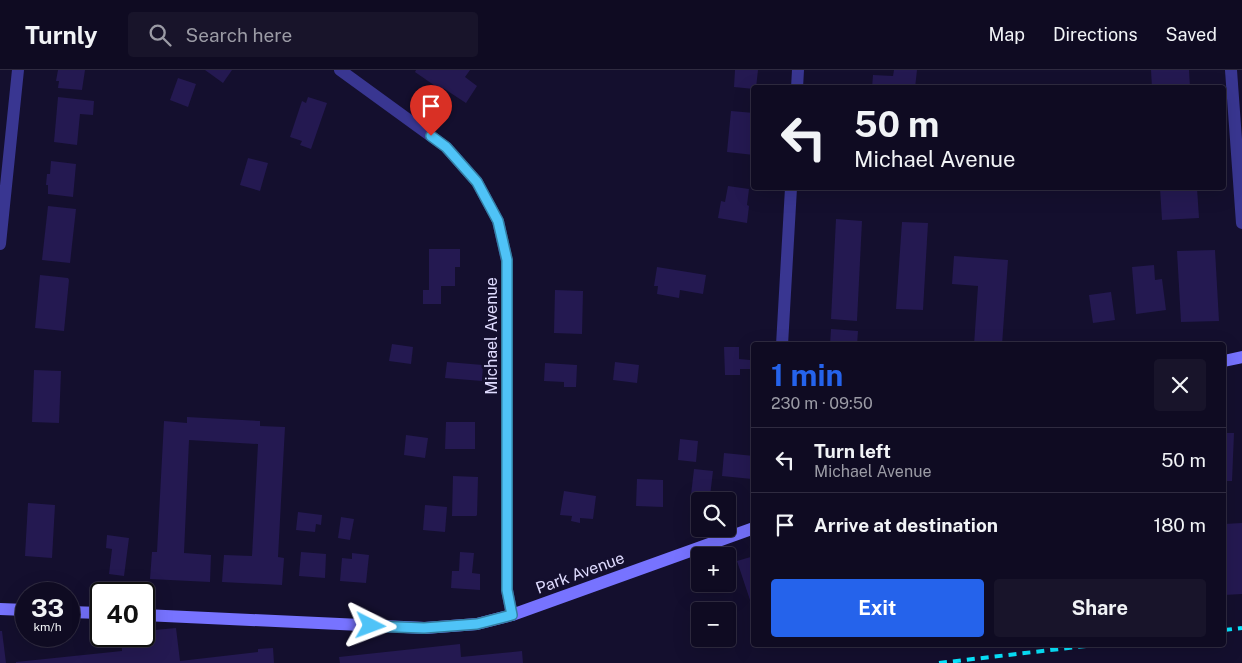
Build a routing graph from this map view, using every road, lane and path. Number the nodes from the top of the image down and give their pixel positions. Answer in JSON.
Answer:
{"nodes":[{"id":1,"x":18,"y":70,"type":"edge"},
{"id":2,"x":340,"y":70,"type":"edge"},
{"id":3,"x":798,"y":70,"type":"edge"},
{"id":4,"x":1231,"y":70,"type":"edge"},
{"id":5,"x":797,"y":85,"type":"edge"},
{"id":6,"x":6,"y":123,"type":"edge"},
{"id":7,"x":791,"y":190,"type":"edge"},
{"id":8,"x":1242,"y":222,"type":"edge"},
{"id":9,"x":0,"y":244,"type":"edge"},
{"id":10,"x":782,"y":342,"type":"edge"},
{"id":11,"x":1242,"y":357,"type":"edge"},
{"id":12,"x":1226,"y":361,"type":"edge"},
{"id":13,"x":751,"y":529,"type":"edge"},
{"id":14,"x":0,"y":609,"type":"edge"},
{"id":15,"x":15,"y":610,"type":"edge"},
{"id":16,"x":512,"y":615,"type":"junction"},
{"id":17,"x":155,"y":616,"type":"edge"}],
"edges":[{"from":1,"to":6,"type":"street"},
{"from":2,"to":16,"type":"street","name":"Michael Avenue"},
{"from":3,"to":5,"type":"street"},
{"from":4,"to":8,"type":"street"},
{"from":6,"to":9,"type":"street"},
{"from":7,"to":10,"type":"street"},
{"from":11,"to":12,"type":"street"},
{"from":13,"to":16,"type":"street","name":"Park Avenue"},
{"from":14,"to":15,"type":"street"},
{"from":16,"to":17,"type":"street","name":"Park Avenue"}]}
